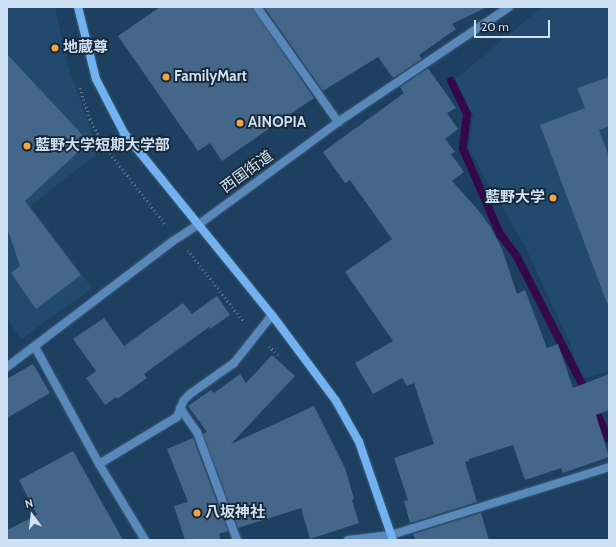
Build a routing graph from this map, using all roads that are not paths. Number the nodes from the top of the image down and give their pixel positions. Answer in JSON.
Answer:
{"nodes":[{"id":1,"x":78,"y":7,"type":"edge"},
{"id":2,"x":257,"y":7,"type":"edge"},
{"id":3,"x":509,"y":7,"type":"edge"},
{"id":4,"x":338,"y":122,"type":"junction"},
{"id":5,"x":198,"y":225,"type":"junction"},
{"id":6,"x":272,"y":315,"type":"junction"},
{"id":7,"x":35,"y":347,"type":"junction"},
{"id":8,"x":7,"y":367,"type":"edge"},
{"id":9,"x":180,"y":408,"type":"junction"},
{"id":10,"x":99,"y":464,"type":"junction"},
{"id":11,"x":609,"y":467,"type":"edge"},
{"id":12,"x":392,"y":538,"type":"edge"},
{"id":13,"x":145,"y":540,"type":"edge"},
{"id":14,"x":237,"y":540,"type":"edge"},
{"id":15,"x":348,"y":540,"type":"edge"}],
"edges":[{"from":1,"to":5,"type":"street"},
{"from":2,"to":4,"type":"street"},
{"from":3,"to":4,"type":"street","name":"西国街道"},
{"from":4,"to":5,"type":"street","name":"西国街道"},
{"from":5,"to":6,"type":"street"},
{"from":5,"to":7,"type":"street","name":"西国街道"},
{"from":6,"to":9,"type":"street"},
{"from":6,"to":12,"type":"street"},
{"from":7,"to":8,"type":"street","name":"西国街道"},
{"from":7,"to":10,"type":"street"},
{"from":9,"to":10,"type":"street"},
{"from":9,"to":14,"type":"street"},
{"from":10,"to":13,"type":"street"},
{"from":11,"to":12,"type":"street"},
{"from":12,"to":15,"type":"street"}]}
